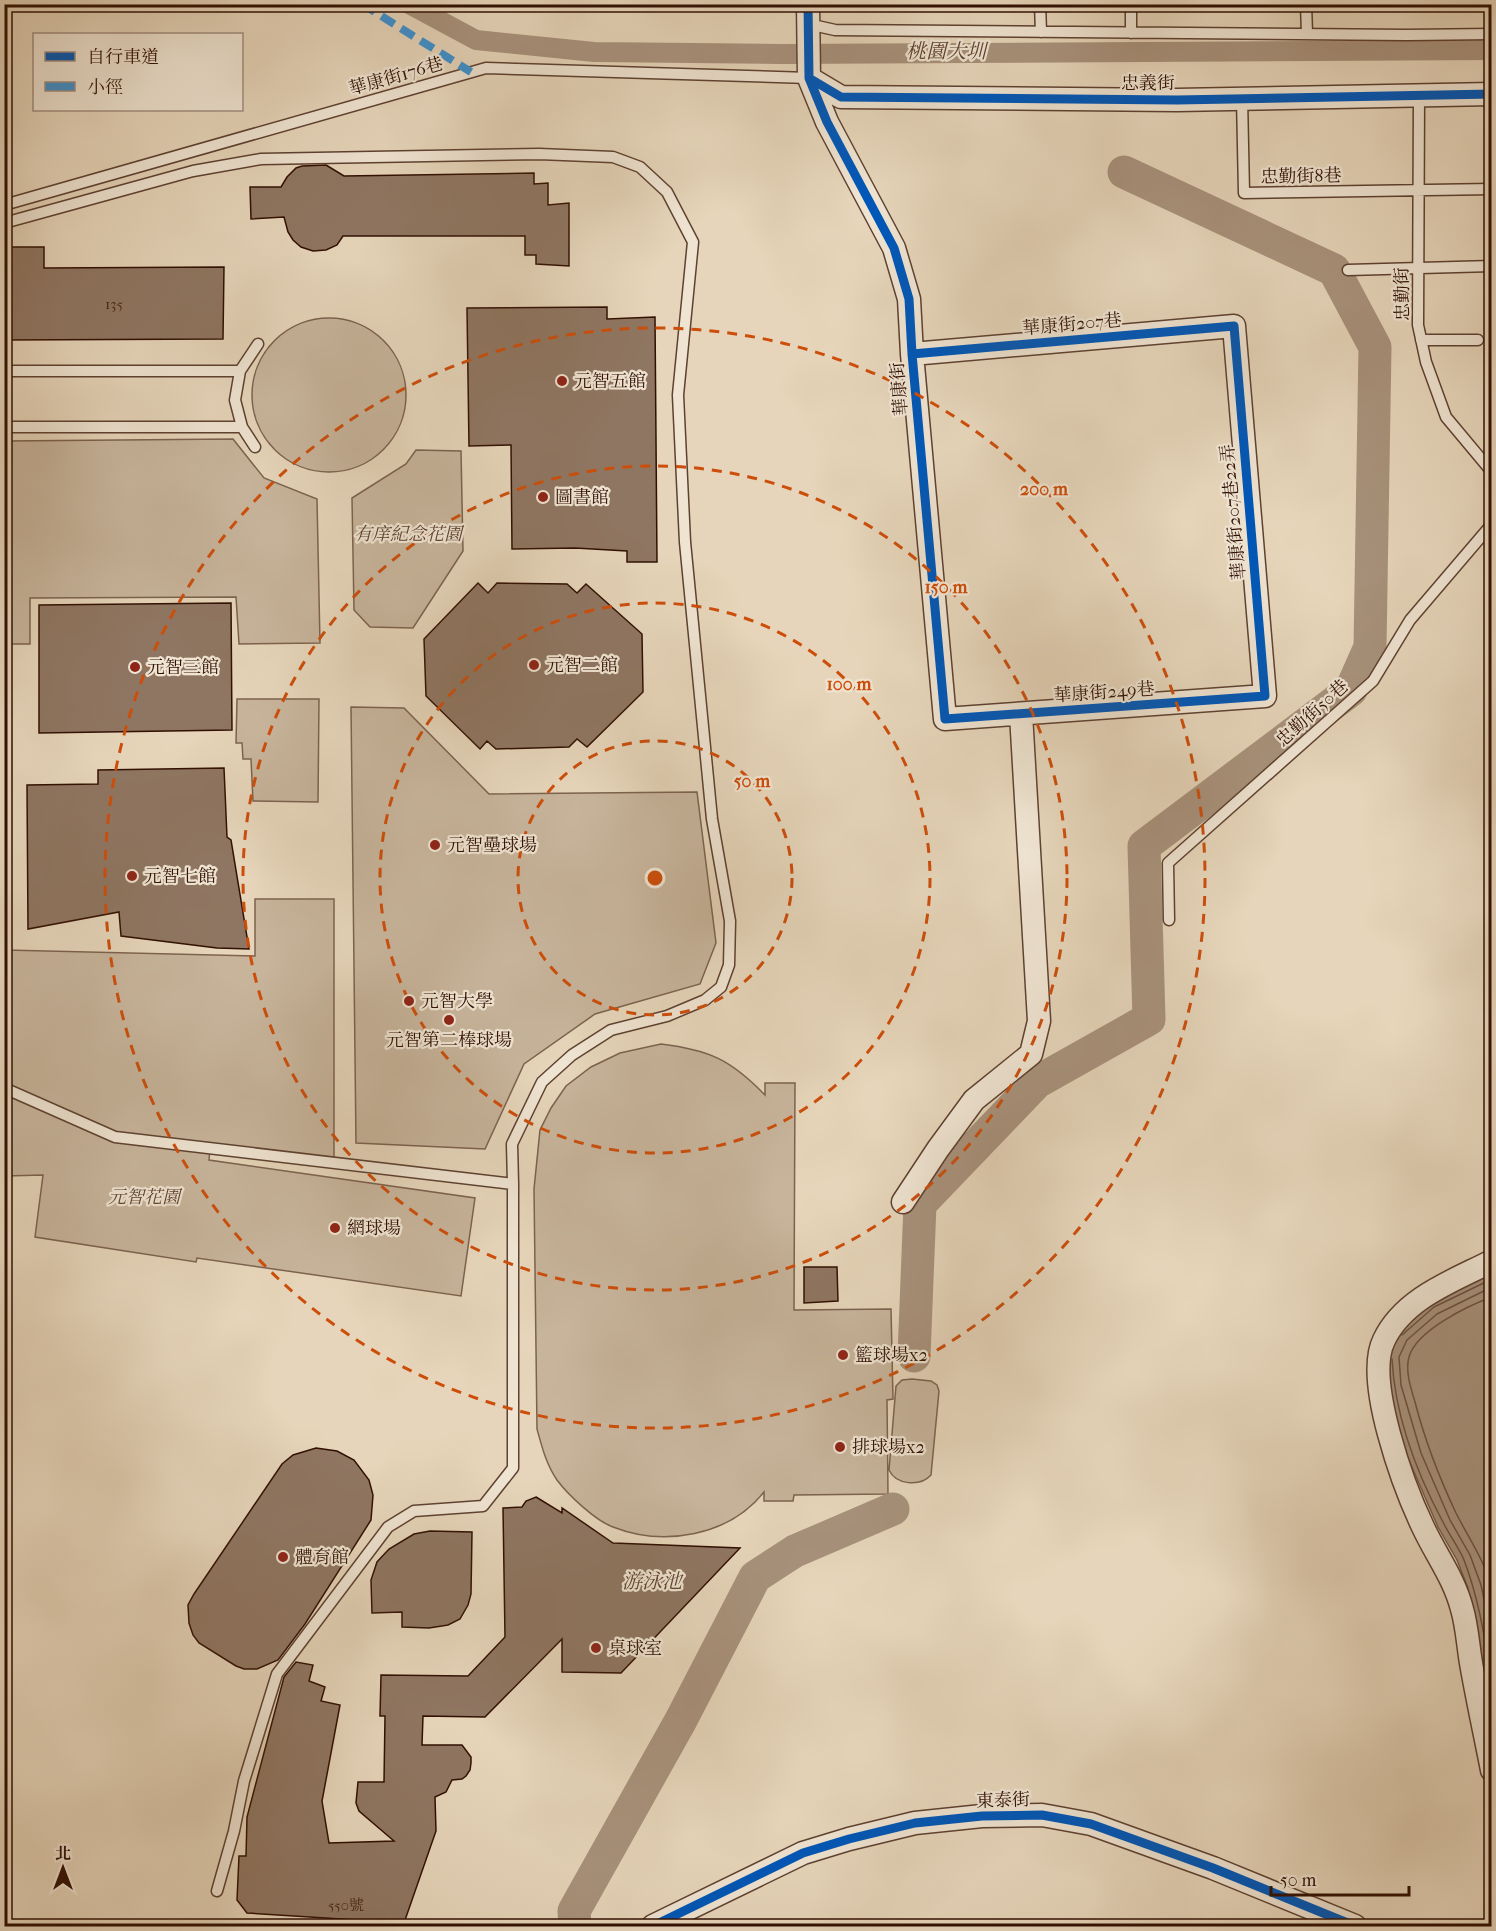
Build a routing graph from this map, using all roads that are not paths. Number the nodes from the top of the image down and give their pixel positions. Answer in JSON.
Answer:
{"nodes":[{"id":1,"x":1040,"y":4,"type":"edge"},
{"id":2,"x":1131,"y":4,"type":"edge"},
{"id":3,"x":1306,"y":4,"type":"edge"},
{"id":4,"x":808,"y":14,"type":"edge"},
{"id":5,"x":1041,"y":32,"type":"junction"},
{"id":6,"x":1131,"y":33,"type":"junction"},
{"id":7,"x":1306,"y":34,"type":"junction"},
{"id":8,"x":1491,"y":34,"type":"edge"},
{"id":9,"x":809,"y":78,"type":"junction"},
{"id":10,"x":1491,"y":94,"type":"edge"},
{"id":11,"x":1419,"y":95,"type":"junction"},
{"id":12,"x":1242,"y":98,"type":"junction"},
{"id":13,"x":1491,"y":189,"type":"edge"},
{"id":14,"x":1419,"y":191,"type":"junction"},
{"id":15,"x":4,"y":205,"type":"edge"},
{"id":16,"x":4,"y":223,"type":"edge"},
{"id":17,"x":1491,"y":267,"type":"edge"},
{"id":18,"x":1418,"y":268,"type":"junction"},
{"id":19,"x":1348,"y":270,"type":"dead end"},
{"id":20,"x":1234,"y":326,"type":"joint"},
{"id":21,"x":1421,"y":340,"type":"junction"},
{"id":22,"x":1478,"y":340,"type":"dead end"},
{"id":23,"x":258,"y":344,"type":"dead end"},
{"id":24,"x":912,"y":354,"type":"junction"},
{"id":25,"x":4,"y":371,"type":"edge"},
{"id":26,"x":240,"y":371,"type":"junction"},
{"id":27,"x":4,"y":427,"type":"edge"},
{"id":28,"x":242,"y":427,"type":"junction"},
{"id":29,"x":255,"y":447,"type":"dead end"},
{"id":30,"x":1491,"y":472,"type":"edge"},
{"id":31,"x":1491,"y":524,"type":"edge"},
{"id":32,"x":1265,"y":696,"type":"joint"},
{"id":33,"x":1022,"y":714,"type":"junction"},
{"id":34,"x":945,"y":719,"type":"joint"},
{"id":35,"x":1169,"y":920,"type":"dead end"},
{"id":36,"x":4,"y":1088,"type":"edge"},
{"id":37,"x":513,"y":1184,"type":"junction"},
{"id":38,"x":903,"y":1202,"type":"dead end"},
{"id":39,"x":1491,"y":1261,"type":"edge"},
{"id":40,"x":1491,"y":1770,"type":"edge"},
{"id":41,"x":217,"y":1891,"type":"dead end"},
{"id":42,"x":653,"y":1926,"type":"edge"},
{"id":43,"x":1355,"y":1926,"type":"edge"}],
"edges":[{"from":1,"to":5,"type":"lane"},
{"from":2,"to":6,"type":"lane"},
{"from":3,"to":7,"type":"lane"},
{"from":4,"to":5,"type":"lane"},
{"from":4,"to":9,"type":"street"},
{"from":5,"to":6,"type":"lane"},
{"from":6,"to":7,"type":"lane"},
{"from":7,"to":8,"type":"lane"},
{"from":9,"to":12,"type":"street","name":"忠義街"},
{"from":9,"to":15,"type":"lane","name":"華康街176巷"},
{"from":9,"to":24,"type":"street","name":"華康街"},
{"from":10,"to":11,"type":"street","name":"忠義街"},
{"from":11,"to":12,"type":"street","name":"忠義街"},
{"from":11,"to":14,"type":"lane","name":"忠勤街"},
{"from":12,"to":14,"type":"lane","name":"忠勤街8巷"},
{"from":13,"to":14,"type":"lane"},
{"from":14,"to":18,"type":"lane","name":"忠勤街"},
{"from":16,"to":37,"type":"lane"},
{"from":17,"to":18,"type":"lane"},
{"from":18,"to":19,"type":"lane"},
{"from":18,"to":21,"type":"lane","name":"忠勤街"},
{"from":20,"to":24,"type":"street","name":"華康街207巷"},
{"from":20,"to":32,"type":"street","name":"華康街207巷22弄"},
{"from":21,"to":22,"type":"lane"},
{"from":21,"to":30,"type":"lane","name":"忠勤街"},
{"from":23,"to":26,"type":"lane"},
{"from":24,"to":34,"type":"street","name":"華康街"},
{"from":25,"to":26,"type":"lane"},
{"from":26,"to":28,"type":"lane"},
{"from":27,"to":28,"type":"lane"},
{"from":28,"to":29,"type":"lane"},
{"from":31,"to":35,"type":"lane","name":"忠勤街50巷"},
{"from":32,"to":33,"type":"street","name":"華康街249巷"},
{"from":33,"to":34,"type":"street","name":"華康街249巷"},
{"from":33,"to":38,"type":"street"},
{"from":36,"to":37,"type":"lane"},
{"from":37,"to":41,"type":"lane"},
{"from":39,"to":40,"type":"street"},
{"from":42,"to":43,"type":"street","name":"東泰街"}]}
